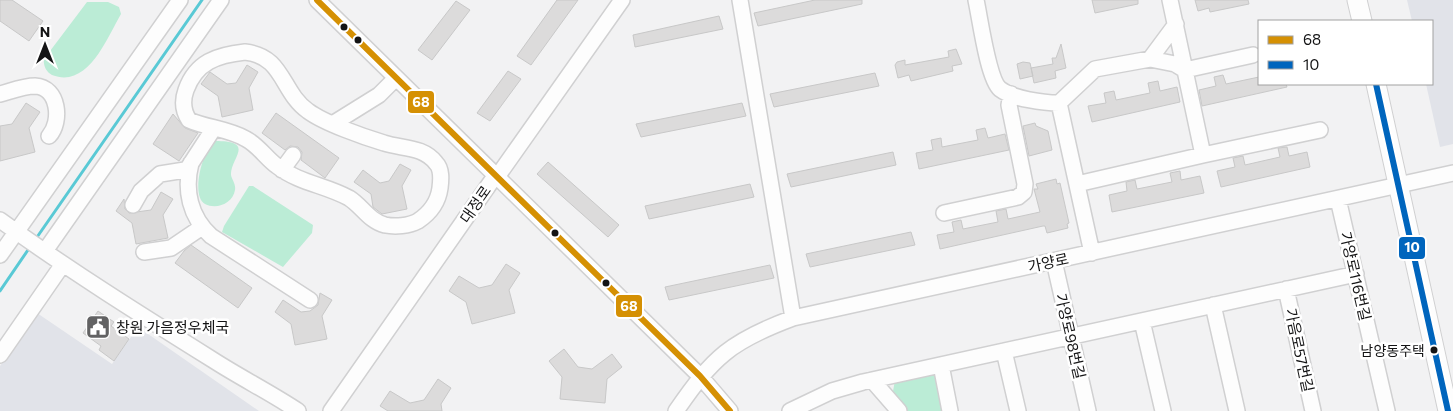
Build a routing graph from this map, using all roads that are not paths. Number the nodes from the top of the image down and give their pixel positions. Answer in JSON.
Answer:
{"nodes":[{"id":1,"x":180,"y":0,"type":"edge"},
{"id":2,"x":221,"y":0,"type":"edge"},
{"id":3,"x":317,"y":0,"type":"edge"},
{"id":4,"x":622,"y":0,"type":"edge"},
{"id":5,"x":740,"y":0,"type":"edge"},
{"id":6,"x":976,"y":0,"type":"edge"},
{"id":7,"x":1170,"y":0,"type":"edge"},
{"id":8,"x":1357,"y":0,"type":"edge"},
{"id":9,"x":1362,"y":20,"type":"edge"},
{"id":10,"x":1176,"y":24,"type":"junction"},
{"id":11,"x":1252,"y":55,"type":"dead end"},
{"id":12,"x":1150,"y":59,"type":"junction"},
{"id":13,"x":1186,"y":70,"type":"junction"},
{"id":14,"x":396,"y":78,"type":"junction"},
{"id":15,"x":1376,"y":85,"type":"edge"},
{"id":16,"x":0,"y":94,"type":"edge"},
{"id":17,"x":1011,"y":94,"type":"junction"},
{"id":18,"x":1060,"y":103,"type":"junction"},
{"id":19,"x":334,"y":123,"type":"junction"},
{"id":20,"x":214,"y":128,"type":"junction"},
{"id":21,"x":1320,"y":130,"type":"dead end"},
{"id":22,"x":50,"y":136,"type":"dead end"},
{"id":23,"x":293,"y":155,"type":"dead end"},
{"id":24,"x":1203,"y":155,"type":"junction"},
{"id":25,"x":191,"y":164,"type":"junction"},
{"id":26,"x":282,"y":170,"type":"junction"},
{"id":27,"x":1453,"y":173,"type":"edge"},
{"id":28,"x":497,"y":177,"type":"junction"},
{"id":29,"x":1077,"y":184,"type":"junction"},
{"id":30,"x":1399,"y":185,"type":"junction"},
{"id":31,"x":1338,"y":199,"type":"junction"},
{"id":32,"x":133,"y":205,"type":"dead end"},
{"id":33,"x":944,"y":213,"type":"dead end"},
{"id":34,"x":0,"y":220,"type":"edge"},
{"id":35,"x":202,"y":227,"type":"junction"},
{"id":36,"x":18,"y":233,"type":"junction"},
{"id":37,"x":43,"y":250,"type":"junction"},
{"id":38,"x":144,"y":252,"type":"dead end"},
{"id":39,"x":1092,"y":252,"type":"junction"},
{"id":40,"x":0,"y":255,"type":"edge"},
{"id":41,"x":1054,"y":261,"type":"junction"},
{"id":42,"x":63,"y":264,"type":"junction"},
{"id":43,"x":1356,"y":274,"type":"junction"},
{"id":44,"x":1286,"y":289,"type":"junction"},
{"id":45,"x":310,"y":300,"type":"dead end"},
{"id":46,"x":1213,"y":305,"type":"junction"},
{"id":47,"x":793,"y":318,"type":"junction"},
{"id":48,"x":1142,"y":321,"type":"junction"},
{"id":49,"x":1071,"y":336,"type":"junction"},
{"id":50,"x":1004,"y":351,"type":"junction"},
{"id":51,"x":0,"y":355,"type":"edge"},
{"id":52,"x":940,"y":365,"type":"junction"},
{"id":53,"x":700,"y":376,"type":"junction"},
{"id":54,"x":872,"y":380,"type":"junction"},
{"id":55,"x":809,"y":407,"type":"edge"},
{"id":56,"x":298,"y":411,"type":"edge"},
{"id":57,"x":331,"y":411,"type":"edge"},
{"id":58,"x":676,"y":411,"type":"edge"},
{"id":59,"x":730,"y":411,"type":"edge"},
{"id":60,"x":790,"y":411,"type":"edge"},
{"id":61,"x":899,"y":411,"type":"edge"},
{"id":62,"x":950,"y":411,"type":"edge"},
{"id":63,"x":1018,"y":411,"type":"edge"},
{"id":64,"x":1088,"y":411,"type":"edge"},
{"id":65,"x":1163,"y":411,"type":"edge"},
{"id":66,"x":1238,"y":411,"type":"edge"},
{"id":67,"x":1314,"y":411,"type":"edge"},
{"id":68,"x":1387,"y":411,"type":"edge"},
{"id":69,"x":1448,"y":411,"type":"edge"}],
"edges":[{"from":1,"to":36,"type":"street"},
{"from":2,"to":37,"type":"street"},
{"from":3,"to":14,"type":"street"},
{"from":4,"to":28,"type":"street","name":"대정로"},
{"from":5,"to":47,"type":"street"},
{"from":6,"to":17,"type":"street"},
{"from":7,"to":10,"type":"street"},
{"from":8,"to":9,"type":"main road"},
{"from":10,"to":12,"type":"street"},
{"from":10,"to":13,"type":"street"},
{"from":11,"to":13,"type":"street"},
{"from":12,"to":13,"type":"street"},
{"from":12,"to":18,"type":"street"},
{"from":13,"to":24,"type":"street"},
{"from":14,"to":19,"type":"street"},
{"from":14,"to":28,"type":"street"},
{"from":15,"to":30,"type":"main road"},
{"from":16,"to":22,"type":"street"},
{"from":17,"to":18,"type":"street"},
{"from":17,"to":33,"type":"street"},
{"from":18,"to":29,"type":"street"},
{"from":19,"to":20,"type":"street"},
{"from":19,"to":26,"type":"street"},
{"from":20,"to":25,"type":"street"},
{"from":20,"to":26,"type":"street"},
{"from":21,"to":24,"type":"street"},
{"from":23,"to":26,"type":"street"},
{"from":24,"to":29,"type":"street"},
{"from":25,"to":32,"type":"street"},
{"from":25,"to":35,"type":"street"},
{"from":27,"to":30,"type":"street","name":"가양로"},
{"from":28,"to":53,"type":"street"},
{"from":28,"to":57,"type":"street","name":"대정로"},
{"from":29,"to":39,"type":"street"},
{"from":30,"to":31,"type":"street","name":"가양로"},
{"from":30,"to":69,"type":"main road"},
{"from":31,"to":39,"type":"street","name":"가양로"},
{"from":31,"to":43,"type":"street","name":"가양로116번길"},
{"from":34,"to":36,"type":"street"},
{"from":35,"to":38,"type":"street"},
{"from":35,"to":45,"type":"street"},
{"from":36,"to":37,"type":"street"},
{"from":36,"to":40,"type":"street"},
{"from":37,"to":42,"type":"street"},
{"from":39,"to":41,"type":"street","name":"가양로"},
{"from":41,"to":47,"type":"street","name":"가양로"},
{"from":41,"to":49,"type":"street","name":"가양로98번길"},
{"from":42,"to":51,"type":"street"},
{"from":42,"to":56,"type":"street"},
{"from":43,"to":44,"type":"street","name":"가음로57번길"},
{"from":43,"to":68,"type":"street","name":"가양로116번길"},
{"from":44,"to":46,"type":"street","name":"가음로57번길"},
{"from":44,"to":67,"type":"street","name":"가음로57번길"},
{"from":46,"to":48,"type":"street","name":"가음로57번길"},
{"from":46,"to":66,"type":"street"},
{"from":47,"to":53,"type":"street","name":"가양로"},
{"from":48,"to":49,"type":"street","name":"가음로57번길"},
{"from":48,"to":65,"type":"street"},
{"from":49,"to":50,"type":"street","name":"가음로57번길"},
{"from":49,"to":64,"type":"street","name":"가양로98번길"},
{"from":50,"to":52,"type":"street","name":"가음로57번길"},
{"from":50,"to":63,"type":"street"},
{"from":52,"to":54,"type":"street","name":"가음로57번길"},
{"from":52,"to":62,"type":"street"},
{"from":53,"to":58,"type":"street","name":"가양로"},
{"from":53,"to":59,"type":"street"},
{"from":54,"to":55,"type":"street","name":"가음로57번길"},
{"from":54,"to":61,"type":"street"},
{"from":55,"to":60,"type":"street","name":"가음로57번길"}]}
